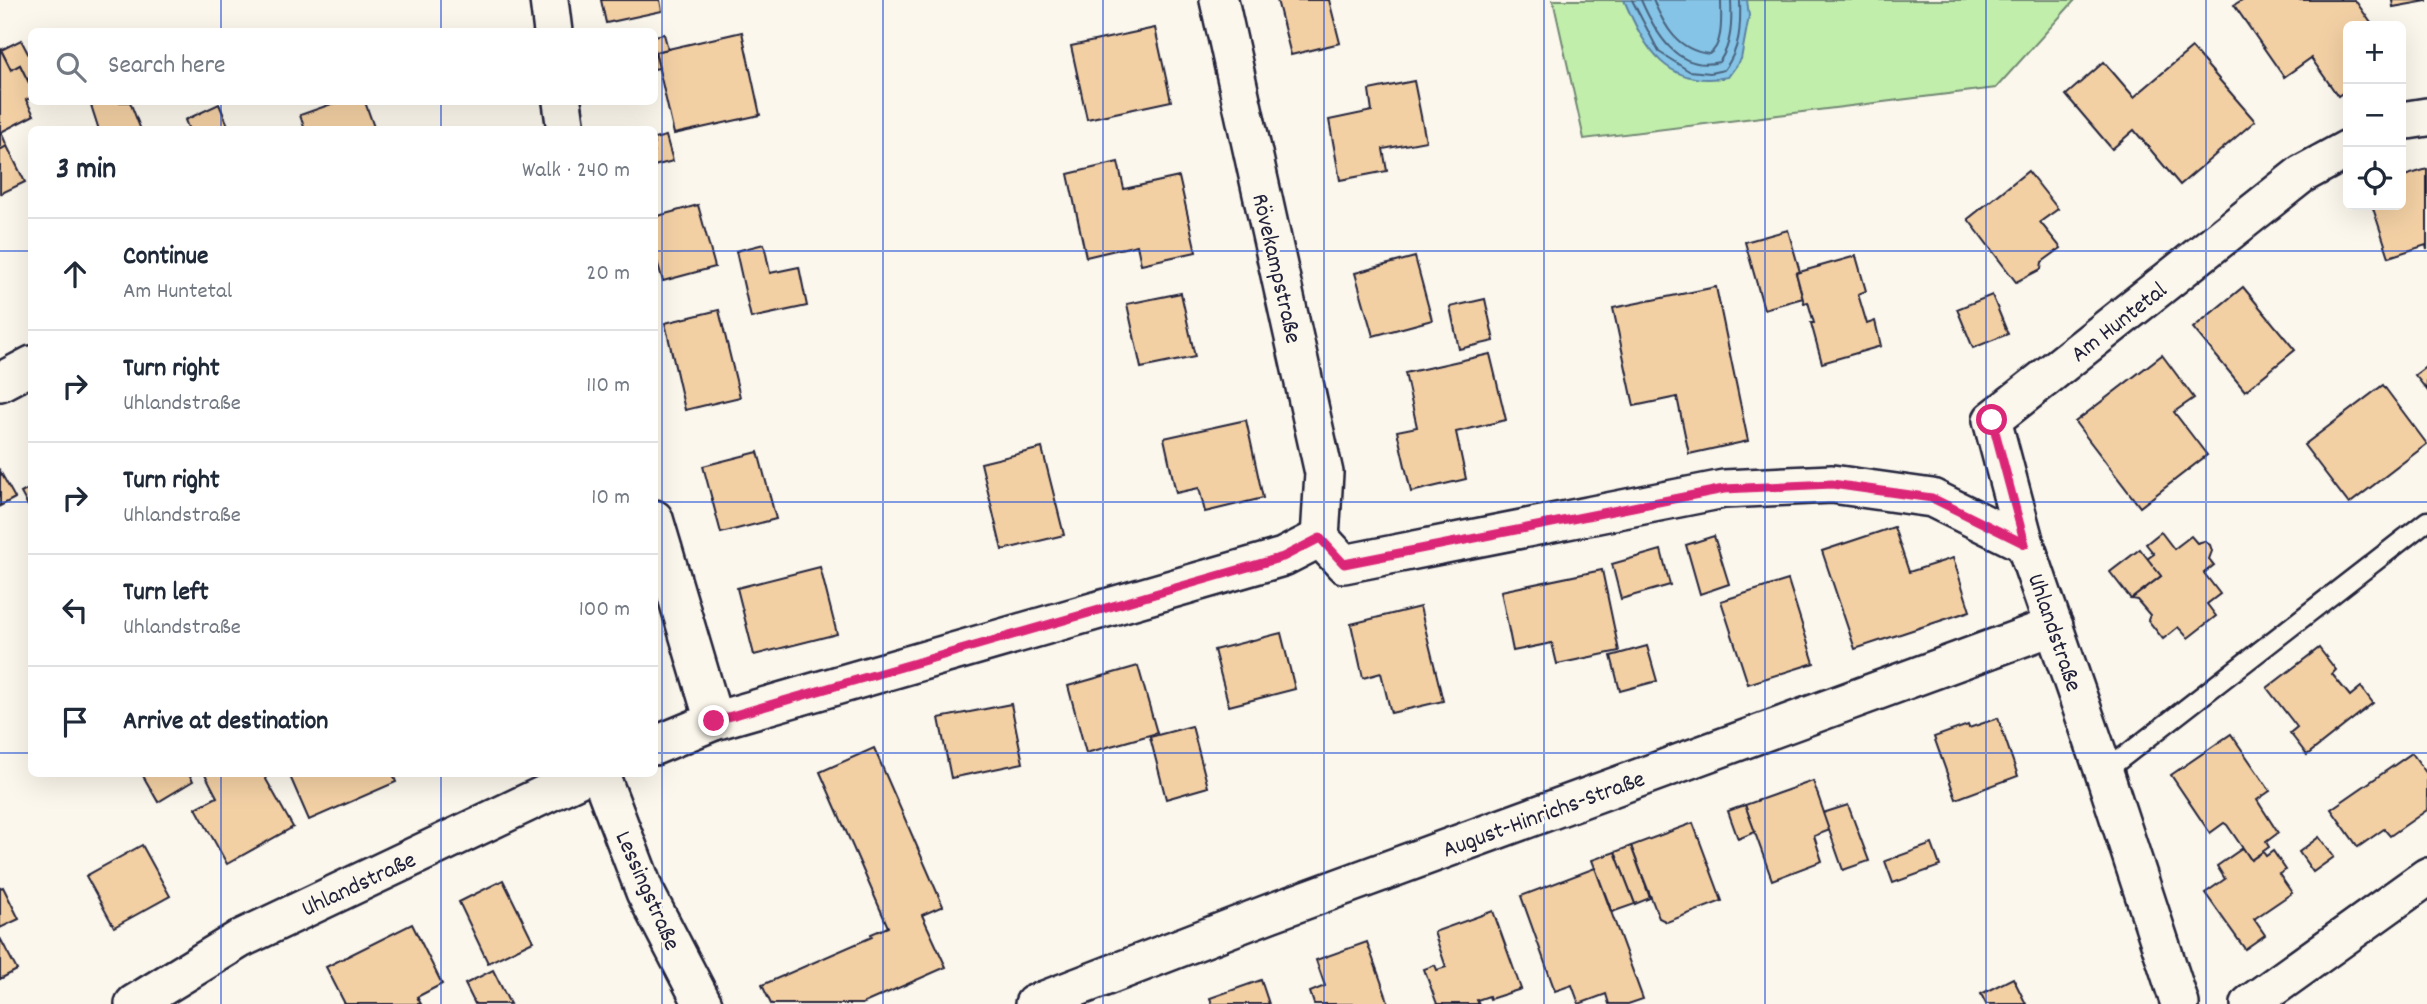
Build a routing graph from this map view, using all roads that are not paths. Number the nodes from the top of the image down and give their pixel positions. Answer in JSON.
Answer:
{"nodes":[{"id":1,"x":549,"y":0,"type":"edge"},
{"id":2,"x":1219,"y":0,"type":"edge"},
{"id":3,"x":552,"y":28,"type":"edge"},
{"id":4,"x":562,"y":105,"type":"edge"},
{"id":5,"x":2427,"y":117,"type":"edge"},
{"id":6,"x":2406,"y":120,"type":"edge"},
{"id":7,"x":565,"y":126,"type":"edge"},
{"id":8,"x":2343,"y":152,"type":"edge"},
{"id":9,"x":28,"y":367,"type":"edge"},
{"id":10,"x":0,"y":382,"type":"edge"},
{"id":11,"x":2427,"y":521,"type":"edge"},
{"id":12,"x":658,"y":532,"type":"edge"},
{"id":13,"x":1320,"y":538,"type":"junction"},
{"id":14,"x":2025,"y":544,"type":"junction"},
{"id":15,"x":2054,"y":626,"type":"junction"},
{"id":16,"x":714,"y":721,"type":"junction"},
{"id":17,"x":658,"y":744,"type":"edge"},
{"id":18,"x":2104,"y":772,"type":"junction"},
{"id":19,"x":582,"y":777,"type":"edge"},
{"id":20,"x":601,"y":777,"type":"edge"},
{"id":21,"x":2427,"y":877,"type":"edge"},
{"id":22,"x":134,"y":1004,"type":"edge"},
{"id":23,"x":703,"y":1004,"type":"edge"},
{"id":24,"x":1034,"y":1004,"type":"edge"},
{"id":25,"x":2180,"y":1004,"type":"edge"},
{"id":26,"x":2250,"y":1004,"type":"edge"}],
"edges":[{"from":1,"to":3,"type":"street"},
{"from":2,"to":13,"type":"street","name":"Rövekampstraße"},
{"from":4,"to":7,"type":"street"},
{"from":5,"to":6,"type":"street"},
{"from":8,"to":14,"type":"street","name":"Am Huntetal"},
{"from":9,"to":10,"type":"street"},
{"from":11,"to":18,"type":"lane"},
{"from":12,"to":16,"type":"street"},
{"from":13,"to":14,"type":"street","name":"Uhlandstraße"},
{"from":13,"to":16,"type":"street"},
{"from":14,"to":15,"type":"street","name":"Uhlandstraße"},
{"from":15,"to":18,"type":"street","name":"Uhlandstraße"},
{"from":15,"to":24,"type":"street","name":"August-Hinrichs-Straße"},
{"from":16,"to":17,"type":"street"},
{"from":18,"to":25,"type":"street","name":"Uhlandstraße"},
{"from":19,"to":22,"type":"street","name":"Uhlandstraße"},
{"from":20,"to":23,"type":"street","name":"Lessingstraße"},
{"from":21,"to":26,"type":"street"}]}
